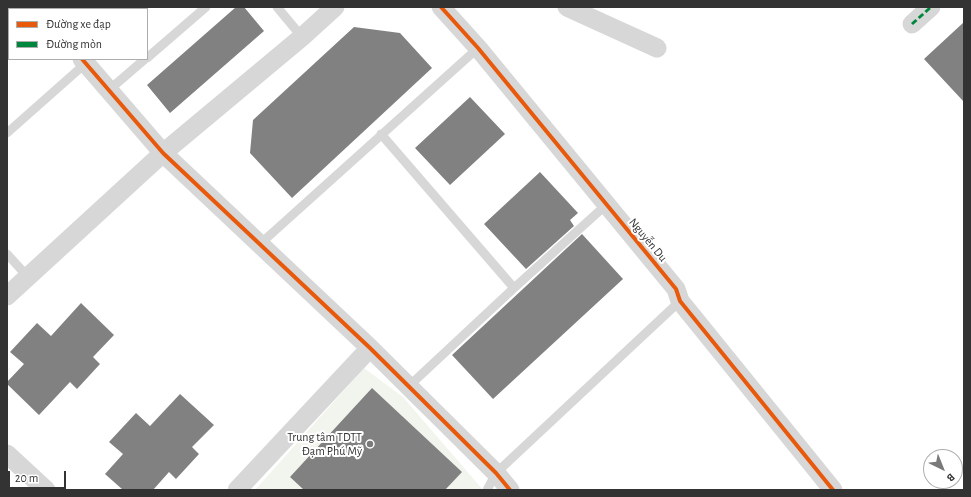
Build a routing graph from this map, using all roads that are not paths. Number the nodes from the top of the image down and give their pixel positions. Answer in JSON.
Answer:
{"nodes":[{"id":1,"x":43,"y":7,"type":"edge"},
{"id":2,"x":206,"y":7,"type":"edge"},
{"id":3,"x":277,"y":7,"type":"edge"},
{"id":4,"x":335,"y":7,"type":"edge"},
{"id":5,"x":441,"y":7,"type":"edge"},
{"id":6,"x":567,"y":7,"type":"edge"},
{"id":7,"x":931,"y":7,"type":"edge"},
{"id":8,"x":39,"y":8,"type":"edge"},
{"id":9,"x":912,"y":24,"type":"dead end"},
{"id":10,"x":302,"y":37,"type":"junction"},
{"id":11,"x":478,"y":48,"type":"junction"},
{"id":12,"x":657,"y":48,"type":"dead end"},
{"id":13,"x":148,"y":56,"type":"edge"},
{"id":14,"x":144,"y":60,"type":"edge"},
{"id":15,"x":84,"y":61,"type":"edge"},
{"id":16,"x":109,"y":90,"type":"junction"},
{"id":17,"x":7,"y":133,"type":"edge"},
{"id":18,"x":381,"y":134,"type":"junction"},
{"id":19,"x":163,"y":153,"type":"junction"},
{"id":20,"x":606,"y":205,"type":"junction"},
{"id":21,"x":260,"y":244,"type":"junction"},
{"id":22,"x":7,"y":254,"type":"edge"},
{"id":23,"x":28,"y":277,"type":"junction"},
{"id":24,"x":514,"y":288,"type":"junction"},
{"id":25,"x":7,"y":296,"type":"edge"},
{"id":26,"x":680,"y":301,"type":"junction"},
{"id":27,"x":370,"y":348,"type":"junction"},
{"id":28,"x":409,"y":386,"type":"junction"},
{"id":29,"x":7,"y":454,"type":"edge"},
{"id":30,"x":496,"y":473,"type":"junction"},
{"id":31,"x":46,"y":490,"type":"edge"},
{"id":32,"x":237,"y":490,"type":"edge"},
{"id":33,"x":487,"y":490,"type":"edge"},
{"id":34,"x":510,"y":490,"type":"edge"},
{"id":35,"x":833,"y":490,"type":"edge"}],
"edges":[{"from":1,"to":8,"type":"lane"},
{"from":2,"to":13,"type":"lane"},
{"from":3,"to":10,"type":"lane"},
{"from":4,"to":10,"type":"street"},
{"from":5,"to":11,"type":"street","name":"Nguyễn Du"},
{"from":6,"to":12,"type":"street"},
{"from":7,"to":9,"type":"street"},
{"from":10,"to":19,"type":"street"},
{"from":11,"to":18,"type":"lane"},
{"from":11,"to":20,"type":"street","name":"Nguyễn Du"},
{"from":14,"to":16,"type":"lane"},
{"from":15,"to":16,"type":"street"},
{"from":15,"to":17,"type":"lane"},
{"from":16,"to":19,"type":"street"},
{"from":18,"to":21,"type":"lane"},
{"from":18,"to":24,"type":"lane"},
{"from":19,"to":21,"type":"street"},
{"from":19,"to":23,"type":"street"},
{"from":20,"to":24,"type":"lane"},
{"from":20,"to":26,"type":"street","name":"Nguyễn Du"},
{"from":21,"to":27,"type":"street"},
{"from":22,"to":23,"type":"lane"},
{"from":23,"to":25,"type":"street"},
{"from":24,"to":28,"type":"lane"},
{"from":26,"to":30,"type":"lane"},
{"from":26,"to":35,"type":"street","name":"Nguyễn Du"},
{"from":27,"to":28,"type":"street"},
{"from":27,"to":32,"type":"street"},
{"from":28,"to":30,"type":"street"},
{"from":29,"to":31,"type":"street"},
{"from":30,"to":33,"type":"lane"},
{"from":30,"to":34,"type":"street"}]}
